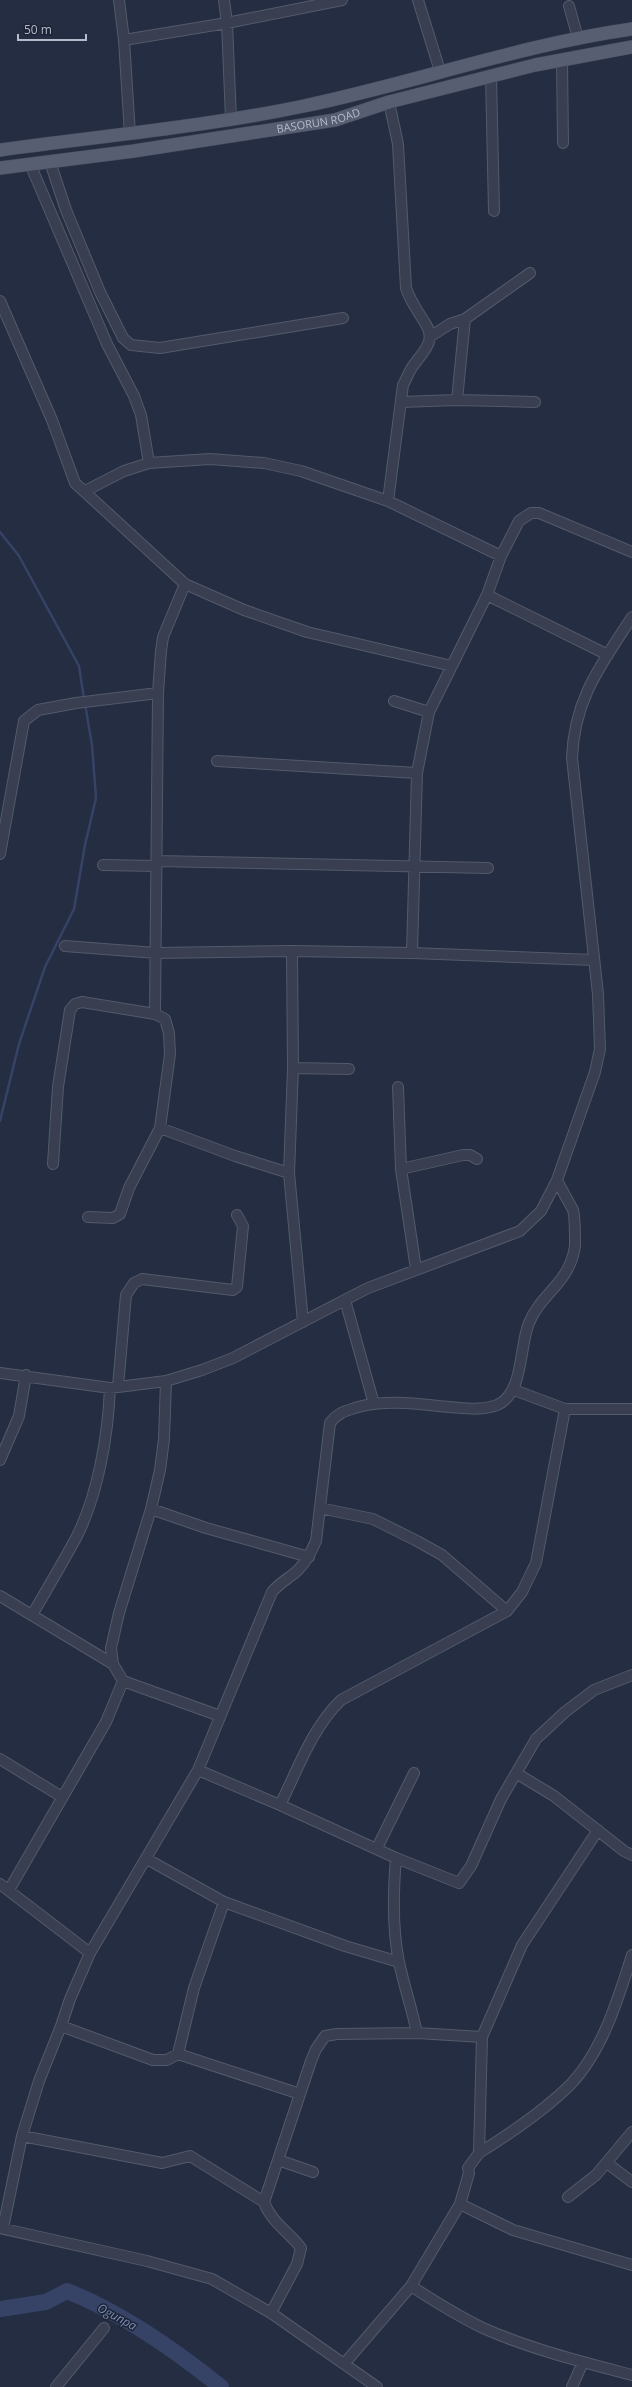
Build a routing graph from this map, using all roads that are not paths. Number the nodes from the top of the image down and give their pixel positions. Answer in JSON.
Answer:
{"nodes":[{"id":1,"x":119,"y":0,"type":"edge"},
{"id":2,"x":224,"y":0,"type":"edge"},
{"id":3,"x":342,"y":0,"type":"edge"},
{"id":4,"x":418,"y":0,"type":"edge"},
{"id":5,"x":320,"y":2,"type":"edge"},
{"id":6,"x":570,"y":6,"type":"dead end"},
{"id":7,"x":227,"y":23,"type":"junction"},
{"id":8,"x":632,"y":29,"type":"edge"},
{"id":9,"x":578,"y":38,"type":"junction"},
{"id":10,"x":124,"y":40,"type":"junction"},
{"id":11,"x":632,"y":47,"type":"edge"},
{"id":12,"x":530,"y":48,"type":"junction"},
{"id":13,"x":562,"y":60,"type":"junction"},
{"id":14,"x":535,"y":65,"type":"junction"},
{"id":15,"x":440,"y":71,"type":"junction"},
{"id":16,"x":491,"y":76,"type":"junction"},
{"id":17,"x":389,"y":102,"type":"junction"},
{"id":18,"x":231,"y":119,"type":"junction"},
{"id":19,"x":130,"y":134,"type":"junction"},
{"id":20,"x":563,"y":143,"type":"dead end"},
{"id":21,"x":0,"y":150,"type":"edge"},
{"id":22,"x":50,"y":162,"type":"junction"},
{"id":23,"x":30,"y":164,"type":"junction"},
{"id":24,"x":0,"y":168,"type":"edge"},
{"id":25,"x":494,"y":211,"type":"dead end"},
{"id":26,"x":530,"y":273,"type":"dead end"},
{"id":27,"x":0,"y":301,"type":"edge"},
{"id":28,"x":342,"y":318,"type":"dead end"},
{"id":29,"x":465,"y":319,"type":"junction"},
{"id":30,"x":431,"y":336,"type":"junction"},
{"id":31,"x":457,"y":400,"type":"junction"},
{"id":32,"x":401,"y":402,"type":"junction"},
{"id":33,"x":535,"y":402,"type":"dead end"},
{"id":34,"x":149,"y":463,"type":"junction"},
{"id":35,"x":85,"y":491,"type":"junction"},
{"id":36,"x":388,"y":501,"type":"junction"},
{"id":37,"x":632,"y":552,"type":"edge"},
{"id":38,"x":501,"y":556,"type":"junction"},
{"id":39,"x":185,"y":584,"type":"junction"},
{"id":40,"x":487,"y":595,"type":"junction"},
{"id":41,"x":632,"y":617,"type":"edge"},
{"id":42,"x":608,"y":655,"type":"junction"},
{"id":43,"x":452,"y":666,"type":"junction"},
{"id":44,"x":158,"y":693,"type":"junction"},
{"id":45,"x":394,"y":701,"type":"dead end"},
{"id":46,"x":429,"y":712,"type":"junction"},
{"id":47,"x":217,"y":761,"type":"dead end"},
{"id":48,"x":417,"y":773,"type":"junction"},
{"id":49,"x":0,"y":854,"type":"edge"},
{"id":50,"x":156,"y":864,"type":"junction"},
{"id":51,"x":103,"y":865,"type":"dead end"},
{"id":52,"x":416,"y":867,"type":"junction"},
{"id":53,"x":488,"y":868,"type":"dead end"},
{"id":54,"x":65,"y":946,"type":"dead end"},
{"id":55,"x":292,"y":951,"type":"junction"},
{"id":56,"x":156,"y":953,"type":"junction"},
{"id":57,"x":412,"y":953,"type":"junction"},
{"id":58,"x":594,"y":960,"type":"junction"},
{"id":59,"x":155,"y":1014,"type":"junction"},
{"id":60,"x":293,"y":1068,"type":"junction"},
{"id":61,"x":349,"y":1070,"type":"dead end"},
{"id":62,"x":398,"y":1087,"type":"dead end"},
{"id":63,"x":160,"y":1128,"type":"junction"},
{"id":64,"x":477,"y":1159,"type":"dead end"},
{"id":65,"x":52,"y":1164,"type":"dead end"},
{"id":66,"x":401,"y":1169,"type":"junction"},
{"id":67,"x":289,"y":1173,"type":"junction"},
{"id":68,"x":557,"y":1180,"type":"junction"},
{"id":69,"x":237,"y":1215,"type":"dead end"},
{"id":70,"x":88,"y":1217,"type":"dead end"},
{"id":71,"x":416,"y":1269,"type":"junction"},
{"id":72,"x":345,"y":1300,"type":"junction"},
{"id":73,"x":303,"y":1322,"type":"junction"},
{"id":74,"x":0,"y":1373,"type":"edge"},
{"id":75,"x":26,"y":1375,"type":"junction"},
{"id":76,"x":166,"y":1381,"type":"junction"},
{"id":77,"x":114,"y":1387,"type":"junction"},
{"id":78,"x":514,"y":1390,"type":"junction"},
{"id":79,"x":374,"y":1404,"type":"junction"},
{"id":80,"x":565,"y":1409,"type":"junction"},
{"id":81,"x":632,"y":1409,"type":"edge"},
{"id":82,"x":0,"y":1460,"type":"edge"},
{"id":83,"x":320,"y":1508,"type":"junction"},
{"id":84,"x":150,"y":1509,"type":"junction"},
{"id":85,"x":309,"y":1558,"type":"junction"},
{"id":86,"x":0,"y":1596,"type":"edge"},
{"id":87,"x":507,"y":1611,"type":"junction"},
{"id":88,"x":32,"y":1615,"type":"junction"},
{"id":89,"x":113,"y":1664,"type":"junction"},
{"id":90,"x":632,"y":1675,"type":"edge"},
{"id":91,"x":123,"y":1681,"type":"junction"},
{"id":92,"x":220,"y":1716,"type":"junction"},
{"id":93,"x":0,"y":1759,"type":"edge"},
{"id":94,"x":198,"y":1770,"type":"junction"},
{"id":95,"x":414,"y":1773,"type":"dead end"},
{"id":96,"x":516,"y":1773,"type":"junction"},
{"id":97,"x":62,"y":1797,"type":"junction"},
{"id":98,"x":280,"y":1804,"type":"junction"},
{"id":99,"x":598,"y":1830,"type":"junction"},
{"id":100,"x":377,"y":1848,"type":"junction"},
{"id":101,"x":632,"y":1855,"type":"edge"},
{"id":102,"x":396,"y":1858,"type":"junction"},
{"id":103,"x":147,"y":1859,"type":"junction"},
{"id":104,"x":0,"y":1884,"type":"edge"},
{"id":105,"x":9,"y":1890,"type":"junction"},
{"id":106,"x":224,"y":1902,"type":"junction"},
{"id":107,"x":90,"y":1953,"type":"junction"},
{"id":108,"x":632,"y":1955,"type":"edge"},
{"id":109,"x":399,"y":1962,"type":"junction"},
{"id":110,"x":61,"y":2026,"type":"junction"},
{"id":111,"x":417,"y":2033,"type":"junction"},
{"id":112,"x":482,"y":2037,"type":"junction"},
{"id":113,"x":178,"y":2054,"type":"junction"},
{"id":114,"x":300,"y":2094,"type":"junction"},
{"id":115,"x":632,"y":2132,"type":"edge"},
{"id":116,"x":22,"y":2136,"type":"junction"},
{"id":117,"x":479,"y":2153,"type":"junction"},
{"id":118,"x":278,"y":2160,"type":"junction"},
{"id":119,"x":607,"y":2163,"type":"junction"},
{"id":120,"x":313,"y":2172,"type":"dead end"},
{"id":121,"x":632,"y":2182,"type":"edge"},
{"id":122,"x":568,"y":2197,"type":"dead end"},
{"id":123,"x":264,"y":2202,"type":"junction"},
{"id":124,"x":460,"y":2204,"type":"junction"},
{"id":125,"x":2,"y":2228,"type":"edge"},
{"id":126,"x":632,"y":2265,"type":"edge"},
{"id":127,"x":411,"y":2286,"type":"junction"},
{"id":128,"x":271,"y":2313,"type":"junction"},
{"id":129,"x":104,"y":2328,"type":"dead end"},
{"id":130,"x":583,"y":2362,"type":"junction"},
{"id":131,"x":344,"y":2364,"type":"junction"},
{"id":132,"x":632,"y":2375,"type":"edge"},
{"id":133,"x":56,"y":2387,"type":"edge"},
{"id":134,"x":377,"y":2387,"type":"edge"},
{"id":135,"x":572,"y":2387,"type":"edge"}],
"edges":[{"from":1,"to":10,"type":"street"},
{"from":2,"to":7,"type":"street"},
{"from":3,"to":5,"type":"street"},
{"from":4,"to":15,"type":"street"},
{"from":5,"to":7,"type":"street"},
{"from":6,"to":9,"type":"street"},
{"from":7,"to":10,"type":"street"},
{"from":7,"to":18,"type":"street"},
{"from":8,"to":9,"type":"main road","name":"BASORUN ROAD"},
{"from":9,"to":12,"type":"main road","name":"BASORUN ROAD"},
{"from":10,"to":19,"type":"street"},
{"from":11,"to":13,"type":"main road","name":"BASORUN ROAD"},
{"from":12,"to":14,"type":"main road"},
{"from":12,"to":15,"type":"main road","name":"BASORUN ROAD"},
{"from":13,"to":14,"type":"main road","name":"BASORUN ROAD"},
{"from":13,"to":20,"type":"street"},
{"from":14,"to":16,"type":"main road","name":"BASORUN ROAD"},
{"from":15,"to":18,"type":"main road","name":"BASORUN ROAD"},
{"from":16,"to":17,"type":"main road","name":"BASORUN ROAD"},
{"from":16,"to":25,"type":"street"},
{"from":17,"to":22,"type":"main road","name":"BASORUN ROAD"},
{"from":17,"to":30,"type":"street"},
{"from":18,"to":19,"type":"main road","name":"BASORUN ROAD"},
{"from":19,"to":21,"type":"main road","name":"BASORUN ROAD"},
{"from":22,"to":23,"type":"main road","name":"BASORUN ROAD"},
{"from":22,"to":28,"type":"street"},
{"from":23,"to":24,"type":"main road","name":"BASORUN ROAD"},
{"from":23,"to":34,"type":"street"},
{"from":26,"to":29,"type":"street"},
{"from":27,"to":35,"type":"street"},
{"from":29,"to":30,"type":"street"},
{"from":29,"to":31,"type":"street"},
{"from":30,"to":32,"type":"street"},
{"from":31,"to":32,"type":"street"},
{"from":31,"to":33,"type":"street"},
{"from":32,"to":36,"type":"street"},
{"from":34,"to":35,"type":"street"},
{"from":34,"to":36,"type":"street"},
{"from":35,"to":39,"type":"street"},
{"from":36,"to":38,"type":"street"},
{"from":37,"to":38,"type":"street"},
{"from":38,"to":40,"type":"street"},
{"from":39,"to":43,"type":"street"},
{"from":39,"to":44,"type":"street"},
{"from":40,"to":42,"type":"street"},
{"from":40,"to":43,"type":"street"},
{"from":41,"to":42,"type":"street"},
{"from":42,"to":58,"type":"street"},
{"from":43,"to":46,"type":"street"},
{"from":44,"to":49,"type":"street"},
{"from":44,"to":50,"type":"street"},
{"from":45,"to":46,"type":"street"},
{"from":46,"to":48,"type":"street"},
{"from":47,"to":48,"type":"street"},
{"from":48,"to":52,"type":"street"},
{"from":50,"to":51,"type":"street"},
{"from":50,"to":52,"type":"street"},
{"from":50,"to":56,"type":"street"},
{"from":52,"to":53,"type":"street"},
{"from":52,"to":57,"type":"street"},
{"from":54,"to":56,"type":"street"},
{"from":55,"to":56,"type":"street"},
{"from":55,"to":57,"type":"street"},
{"from":55,"to":60,"type":"street"},
{"from":56,"to":59,"type":"street"},
{"from":57,"to":58,"type":"street"},
{"from":58,"to":68,"type":"street"},
{"from":59,"to":63,"type":"street"},
{"from":59,"to":65,"type":"street"},
{"from":60,"to":61,"type":"street"},
{"from":60,"to":67,"type":"street"},
{"from":62,"to":66,"type":"street"},
{"from":63,"to":67,"type":"street"},
{"from":63,"to":70,"type":"street"},
{"from":64,"to":66,"type":"street"},
{"from":66,"to":71,"type":"street"},
{"from":67,"to":73,"type":"street"},
{"from":68,"to":71,"type":"street"},
{"from":68,"to":78,"type":"street"},
{"from":69,"to":77,"type":"street"},
{"from":71,"to":72,"type":"street"},
{"from":72,"to":73,"type":"street"},
{"from":72,"to":79,"type":"street"},
{"from":73,"to":76,"type":"street"},
{"from":74,"to":75,"type":"street"},
{"from":75,"to":77,"type":"street"},
{"from":75,"to":82,"type":"street"},
{"from":76,"to":77,"type":"street"},
{"from":76,"to":84,"type":"street"},
{"from":77,"to":88,"type":"street"},
{"from":78,"to":79,"type":"street"},
{"from":78,"to":80,"type":"street"},
{"from":79,"to":83,"type":"street"},
{"from":80,"to":81,"type":"street"},
{"from":80,"to":87,"type":"street"},
{"from":83,"to":85,"type":"street"},
{"from":83,"to":87,"type":"street"},
{"from":84,"to":85,"type":"street"},
{"from":84,"to":89,"type":"street"},
{"from":85,"to":92,"type":"street"},
{"from":86,"to":88,"type":"street"},
{"from":87,"to":98,"type":"street"},
{"from":88,"to":89,"type":"street"},
{"from":89,"to":91,"type":"street"},
{"from":90,"to":96,"type":"street"},
{"from":91,"to":92,"type":"street"},
{"from":91,"to":97,"type":"street"},
{"from":92,"to":94,"type":"street"},
{"from":93,"to":97,"type":"street"},
{"from":94,"to":98,"type":"street"},
{"from":94,"to":103,"type":"street"},
{"from":95,"to":100,"type":"street"},
{"from":96,"to":99,"type":"street"},
{"from":96,"to":102,"type":"street"},
{"from":97,"to":105,"type":"street"},
{"from":98,"to":100,"type":"street"},
{"from":99,"to":101,"type":"street"},
{"from":99,"to":112,"type":"street"},
{"from":100,"to":102,"type":"street"},
{"from":102,"to":109,"type":"street"},
{"from":103,"to":106,"type":"street"},
{"from":103,"to":107,"type":"street"},
{"from":104,"to":105,"type":"street"},
{"from":105,"to":107,"type":"street"},
{"from":106,"to":109,"type":"street"},
{"from":106,"to":113,"type":"street"},
{"from":107,"to":110,"type":"street"},
{"from":108,"to":117,"type":"street"},
{"from":109,"to":111,"type":"street"},
{"from":110,"to":113,"type":"street"},
{"from":110,"to":116,"type":"street"},
{"from":111,"to":112,"type":"street"},
{"from":111,"to":114,"type":"street"},
{"from":112,"to":117,"type":"street"},
{"from":113,"to":114,"type":"street"},
{"from":114,"to":118,"type":"street"},
{"from":115,"to":119,"type":"street"},
{"from":116,"to":123,"type":"street"},
{"from":116,"to":125,"type":"street"},
{"from":117,"to":124,"type":"street"},
{"from":118,"to":120,"type":"street"},
{"from":118,"to":123,"type":"street"},
{"from":119,"to":121,"type":"street"},
{"from":119,"to":122,"type":"street"},
{"from":123,"to":128,"type":"street"},
{"from":124,"to":126,"type":"street"},
{"from":124,"to":127,"type":"street"},
{"from":125,"to":128,"type":"street"},
{"from":127,"to":130,"type":"street"},
{"from":127,"to":131,"type":"street"},
{"from":128,"to":131,"type":"street"},
{"from":129,"to":133,"type":"street"},
{"from":130,"to":132,"type":"street"},
{"from":130,"to":135,"type":"street"},
{"from":131,"to":134,"type":"street"}]}
